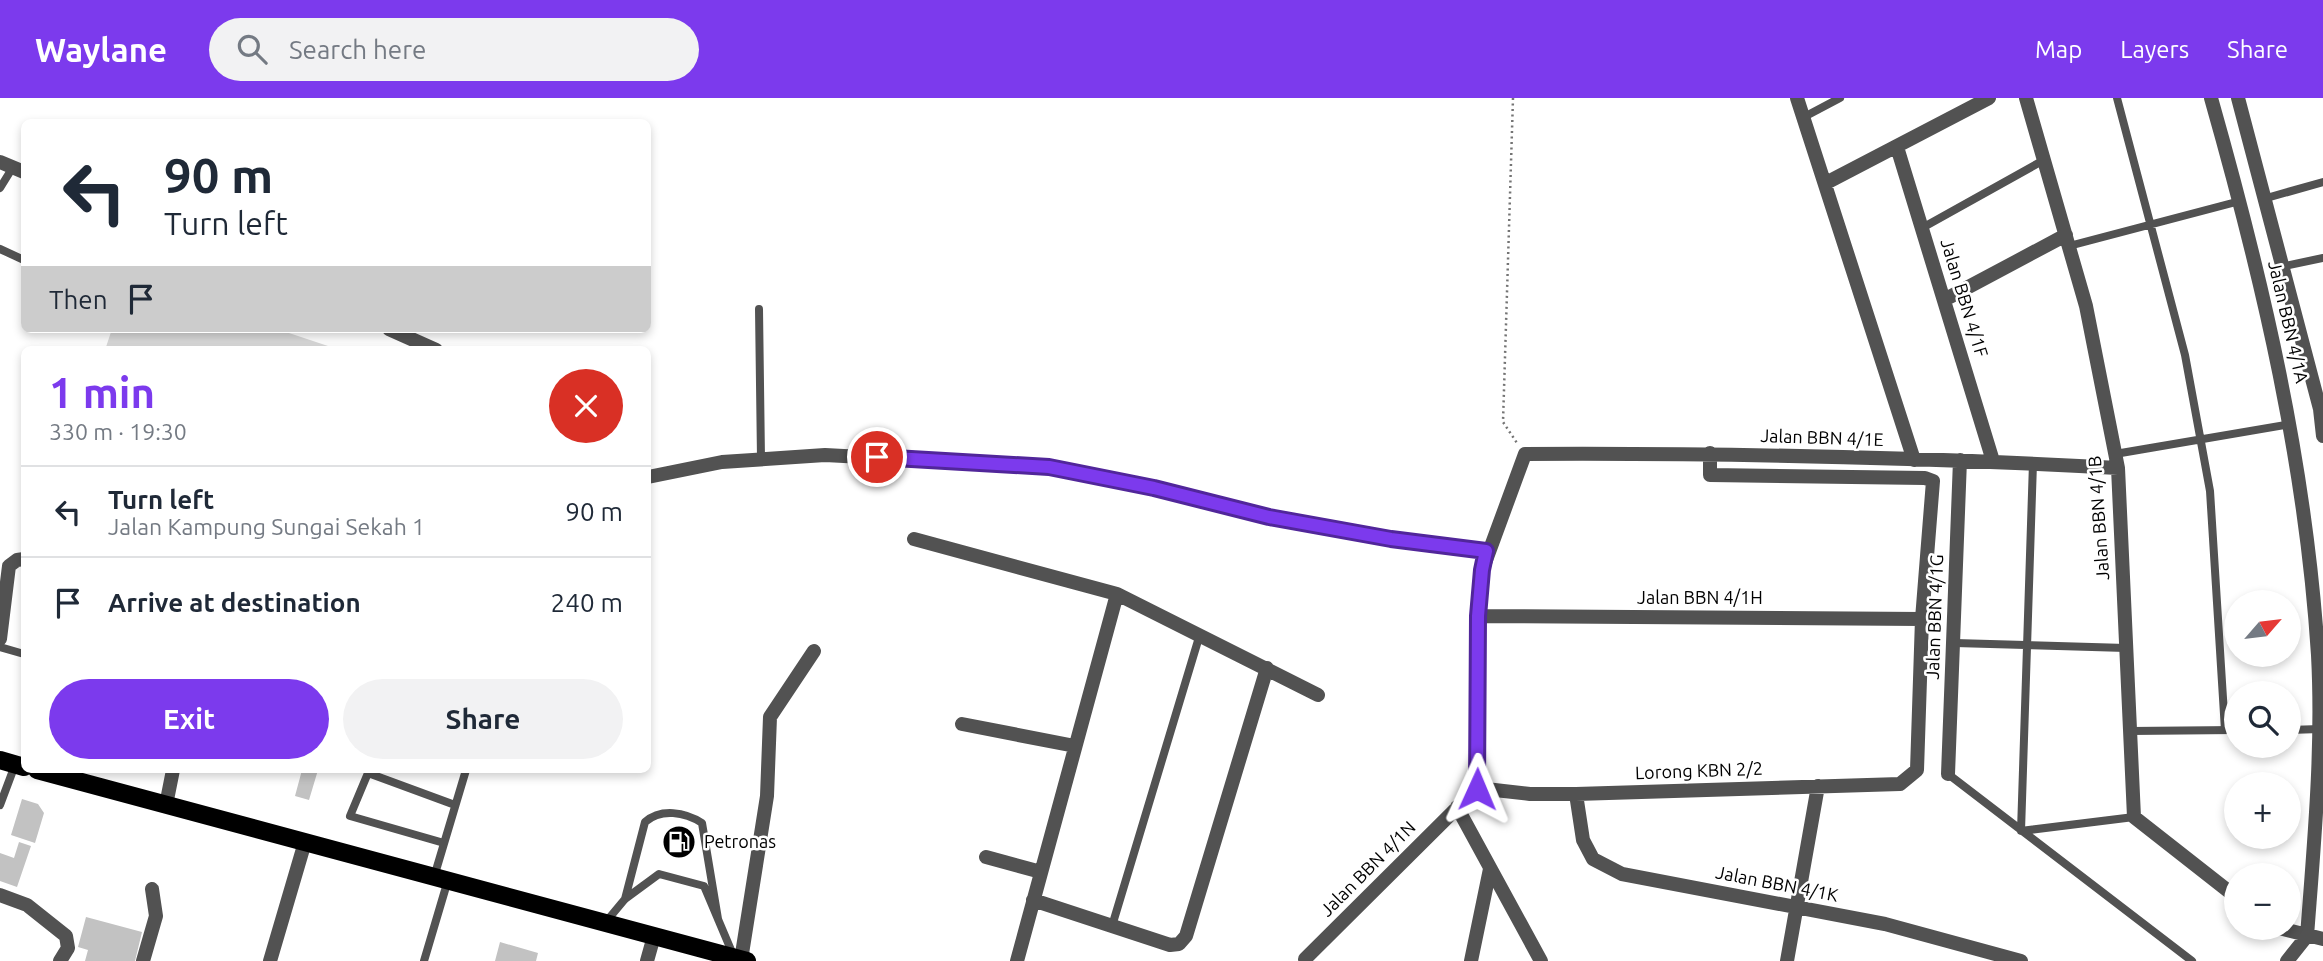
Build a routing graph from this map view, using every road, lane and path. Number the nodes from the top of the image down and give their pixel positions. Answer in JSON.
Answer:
{"nodes":[{"id":1,"x":1513,"y":98,"type":"edge"},
{"id":2,"x":1797,"y":98,"type":"edge"},
{"id":3,"x":1840,"y":98,"type":"edge"},
{"id":4,"x":1989,"y":98,"type":"edge"},
{"id":5,"x":2026,"y":98,"type":"edge"},
{"id":6,"x":2118,"y":98,"type":"edge"},
{"id":7,"x":2211,"y":98,"type":"edge"},
{"id":8,"x":2238,"y":98,"type":"edge"},
{"id":9,"x":1804,"y":117,"type":"junction"},
{"id":10,"x":1897,"y":147,"type":"junction"},
{"id":11,"x":2044,"y":160,"type":"junction"},
{"id":12,"x":12,"y":167,"type":"edge"},
{"id":13,"x":2323,"y":182,"type":"edge"},
{"id":14,"x":1826,"y":183,"type":"junction"},
{"id":15,"x":0,"y":188,"type":"edge"},
{"id":16,"x":2263,"y":199,"type":"junction"},
{"id":17,"x":2240,"y":201,"type":"junction"},
{"id":18,"x":2151,"y":225,"type":"junction"},
{"id":19,"x":1922,"y":228,"type":"junction"},
{"id":20,"x":2067,"y":241,"type":"junction"},
{"id":21,"x":0,"y":249,"type":"edge"},
{"id":22,"x":2323,"y":258,"type":"edge"},
{"id":23,"x":21,"y":259,"type":"edge"},
{"id":24,"x":2280,"y":267,"type":"junction"},
{"id":25,"x":1944,"y":300,"type":"junction"},
{"id":26,"x":759,"y":309,"type":"dead end"},
{"id":27,"x":398,"y":333,"type":"edge"},
{"id":28,"x":427,"y":346,"type":"edge"},
{"id":29,"x":2291,"y":424,"type":"junction"},
{"id":30,"x":2323,"y":436,"type":"edge"},
{"id":31,"x":2201,"y":440,"type":"junction"},
{"id":32,"x":1710,"y":453,"type":"junction"},
{"id":33,"x":1525,"y":454,"type":"junction"},
{"id":34,"x":761,"y":459,"type":"junction"},
{"id":35,"x":1914,"y":460,"type":"junction"},
{"id":36,"x":1960,"y":460,"type":"junction"},
{"id":37,"x":1993,"y":461,"type":"junction"},
{"id":38,"x":2116,"y":461,"type":"junction"},
{"id":39,"x":2033,"y":463,"type":"junction"},
{"id":40,"x":651,"y":476,"type":"edge"},
{"id":41,"x":914,"y":538,"type":"dead end"},
{"id":42,"x":1486,"y":551,"type":"junction"},
{"id":43,"x":21,"y":559,"type":"edge"},
{"id":44,"x":2317,"y":588,"type":"edge"},
{"id":45,"x":1117,"y":594,"type":"junction"},
{"id":46,"x":1478,"y":616,"type":"junction"},
{"id":47,"x":1922,"y":619,"type":"junction"},
{"id":48,"x":1200,"y":634,"type":"junction"},
{"id":49,"x":0,"y":639,"type":"edge"},
{"id":50,"x":1955,"y":643,"type":"junction"},
{"id":51,"x":2027,"y":646,"type":"junction"},
{"id":52,"x":0,"y":647,"type":"edge"},
{"id":53,"x":2126,"y":648,"type":"junction"},
{"id":54,"x":814,"y":651,"type":"dead end"},
{"id":55,"x":21,"y":653,"type":"edge"},
{"id":56,"x":1267,"y":668,"type":"junction"},
{"id":57,"x":1318,"y":695,"type":"dead end"},
{"id":58,"x":2224,"y":714,"type":"edge"},
{"id":59,"x":962,"y":724,"type":"dead end"},
{"id":60,"x":2320,"y":729,"type":"junction"},
{"id":61,"x":2224,"y":730,"type":"edge"},
{"id":62,"x":2301,"y":730,"type":"edge"},
{"id":63,"x":2130,"y":731,"type":"junction"},
{"id":64,"x":1075,"y":746,"type":"junction"},
{"id":65,"x":13,"y":764,"type":"edge"},
{"id":66,"x":48,"y":773,"type":"edge"},
{"id":67,"x":172,"y":773,"type":"edge"},
{"id":68,"x":465,"y":773,"type":"edge"},
{"id":69,"x":1948,"y":774,"type":"joint"},
{"id":70,"x":1818,"y":786,"type":"junction"},
{"id":71,"x":1477,"y":789,"type":"junction"},
{"id":72,"x":1576,"y":794,"type":"junction"},
{"id":73,"x":0,"y":805,"type":"edge"},
{"id":74,"x":166,"y":805,"type":"junction"},
{"id":75,"x":455,"y":805,"type":"junction"},
{"id":76,"x":1457,"y":807,"type":"junction"},
{"id":77,"x":2134,"y":817,"type":"junction"},
{"id":78,"x":2021,"y":831,"type":"junction"},
{"id":79,"x":2319,"y":836,"type":"edge"},
{"id":80,"x":305,"y":842,"type":"junction"},
{"id":81,"x":444,"y":843,"type":"junction"},
{"id":82,"x":986,"y":857,"type":"dead end"},
{"id":83,"x":1490,"y":869,"type":"junction"},
{"id":84,"x":1041,"y":872,"type":"junction"},
{"id":85,"x":441,"y":878,"type":"junction"},
{"id":86,"x":2224,"y":888,"type":"edge"},
{"id":87,"x":152,"y":890,"type":"dead end"},
{"id":88,"x":0,"y":895,"type":"edge"},
{"id":89,"x":625,"y":900,"type":"junction"},
{"id":90,"x":1033,"y":900,"type":"junction"},
{"id":91,"x":1798,"y":907,"type":"junction"},
{"id":92,"x":718,"y":919,"type":"junction"},
{"id":93,"x":605,"y":923,"type":"junction"},
{"id":94,"x":1112,"y":926,"type":"junction"},
{"id":95,"x":2301,"y":934,"type":"edge"},
{"id":96,"x":654,"y":936,"type":"junction"},
{"id":97,"x":2307,"y":936,"type":"junction"},
{"id":98,"x":2323,"y":939,"type":"edge"},
{"id":99,"x":741,"y":959,"type":"edge"},
{"id":100,"x":1305,"y":959,"type":"dead end"},
{"id":101,"x":60,"y":961,"type":"edge"},
{"id":102,"x":143,"y":961,"type":"edge"},
{"id":103,"x":270,"y":961,"type":"edge"},
{"id":104,"x":424,"y":961,"type":"edge"},
{"id":105,"x":647,"y":961,"type":"edge"},
{"id":106,"x":1017,"y":961,"type":"edge"},
{"id":107,"x":1471,"y":961,"type":"edge"},
{"id":108,"x":1541,"y":961,"type":"edge"},
{"id":109,"x":1787,"y":961,"type":"edge"},
{"id":110,"x":2021,"y":961,"type":"edge"},
{"id":111,"x":2193,"y":961,"type":"edge"},
{"id":112,"x":2287,"y":961,"type":"edge"}],
"edges":[{"from":1,"to":33,"type":"path"},
{"from":2,"to":9,"type":"street"},
{"from":3,"to":9,"type":"lane"},
{"from":4,"to":10,"type":"street"},
{"from":5,"to":11,"type":"street","name":"Jalan BBN 4/1B"},
{"from":6,"to":18,"type":"lane"},
{"from":7,"to":17,"type":"street","name":"Jalan BBN 4/1A"},
{"from":8,"to":16,"type":"street"},
{"from":9,"to":14,"type":"street"},
{"from":10,"to":14,"type":"street"},
{"from":10,"to":19,"type":"street","name":"Jalan BBN 4/1F"},
{"from":11,"to":19,"type":"lane"},
{"from":11,"to":20,"type":"street","name":"Jalan BBN 4/1B"},
{"from":12,"to":15,"type":"lane"},
{"from":13,"to":16,"type":"lane"},
{"from":14,"to":35,"type":"street"},
{"from":16,"to":24,"type":"street"},
{"from":17,"to":18,"type":"lane"},
{"from":17,"to":29,"type":"street","name":"Jalan BBN 4/1A"},
{"from":18,"to":20,"type":"lane"},
{"from":18,"to":31,"type":"lane"},
{"from":19,"to":25,"type":"street","name":"Jalan BBN 4/1F"},
{"from":20,"to":25,"type":"street"},
{"from":20,"to":38,"type":"street","name":"Jalan BBN 4/1B"},
{"from":21,"to":23,"type":"lane"},
{"from":22,"to":24,"type":"lane"},
{"from":24,"to":30,"type":"street"},
{"from":25,"to":37,"type":"street","name":"Jalan BBN 4/1F"},
{"from":26,"to":34,"type":"lane"},
{"from":27,"to":28,"type":"street"},
{"from":29,"to":31,"type":"lane"},
{"from":29,"to":44,"type":"street","name":"Jalan BBN 4/1A"},
{"from":31,"to":38,"type":"lane"},
{"from":31,"to":58,"type":"lane"},
{"from":32,"to":33,"type":"street","name":"Jalan BBN 4/1E"},
{"from":32,"to":35,"type":"street","name":"Jalan BBN 4/1E"},
{"from":32,"to":47,"type":"street"},
{"from":33,"to":42,"type":"street"},
{"from":34,"to":40,"type":"street"},
{"from":34,"to":42,"type":"street"},
{"from":35,"to":36,"type":"street","name":"Jalan BBN 4/1E"},
{"from":36,"to":37,"type":"street","name":"Jalan BBN 4/1E"},
{"from":36,"to":50,"type":"street","name":"Jalan BBN 4/1G"},
{"from":37,"to":39,"type":"street","name":"Jalan BBN 4/1E"},
{"from":38,"to":39,"type":"street","name":"Jalan BBN 4/1E"},
{"from":38,"to":53,"type":"street","name":"Jalan BBN 4/1B"},
{"from":39,"to":51,"type":"lane"},
{"from":41,"to":45,"type":"street"},
{"from":42,"to":46,"type":"street"},
{"from":43,"to":49,"type":"street"},
{"from":44,"to":60,"type":"street","name":"Jalan BBN 4/1A"},
{"from":45,"to":48,"type":"street"},
{"from":45,"to":64,"type":"street"},
{"from":46,"to":47,"type":"street","name":"Jalan BBN 4/1H"},
{"from":46,"to":71,"type":"street"},
{"from":47,"to":70,"type":"street","name":"Lorong KBN 2/2"},
{"from":48,"to":56,"type":"street"},
{"from":48,"to":94,"type":"lane"},
{"from":50,"to":51,"type":"lane"},
{"from":50,"to":69,"type":"street","name":"Jalan BBN 4/1G"},
{"from":51,"to":53,"type":"lane"},
{"from":51,"to":78,"type":"lane"},
{"from":52,"to":55,"type":"lane"},
{"from":53,"to":63,"type":"street","name":"Jalan BBN 4/1B"},
{"from":54,"to":99,"type":"street"},
{"from":56,"to":57,"type":"street"},
{"from":56,"to":94,"type":"street"},
{"from":59,"to":64,"type":"street"},
{"from":60,"to":62,"type":"lane"},
{"from":60,"to":79,"type":"street","name":"Jalan BBN 4/1A"},
{"from":61,"to":63,"type":"lane"},
{"from":63,"to":77,"type":"street","name":"Jalan BBN 4/1B"},
{"from":64,"to":84,"type":"street"},
{"from":65,"to":73,"type":"lane"},
{"from":66,"to":74,"type":"main road"},
{"from":67,"to":74,"type":"street"},
{"from":68,"to":75,"type":"lane"},
{"from":69,"to":78,"type":"lane"},
{"from":70,"to":72,"type":"street","name":"Lorong KBN 2/2"},
{"from":70,"to":91,"type":"street"},
{"from":71,"to":72,"type":"street","name":"Lorong KBN 2/2"},
{"from":71,"to":76,"type":"street"},
{"from":72,"to":91,"type":"street","name":"Jalan BBN 4/1K"},
{"from":74,"to":80,"type":"main road"},
{"from":75,"to":81,"type":"lane"},
{"from":75,"to":81,"type":"lane"},
{"from":76,"to":83,"type":"street"},
{"from":76,"to":100,"type":"street","name":"Jalan BBN 4/1N"},
{"from":77,"to":78,"type":"lane"},
{"from":77,"to":86,"type":"street"},
{"from":78,"to":111,"type":"lane"},
{"from":79,"to":97,"type":"street","name":"Jalan BBN 4/1A"},
{"from":80,"to":85,"type":"main road"},
{"from":80,"to":103,"type":"street"},
{"from":81,"to":85,"type":"lane"},
{"from":82,"to":84,"type":"street"},
{"from":83,"to":107,"type":"street"},
{"from":83,"to":108,"type":"street"},
{"from":84,"to":90,"type":"street"},
{"from":85,"to":93,"type":"main road"},
{"from":85,"to":104,"type":"lane"},
{"from":87,"to":102,"type":"street"},
{"from":88,"to":101,"type":"street"},
{"from":89,"to":92,"type":"lane"},
{"from":89,"to":92,"type":"lane"},
{"from":89,"to":93,"type":"lane"},
{"from":90,"to":94,"type":"street"},
{"from":90,"to":106,"type":"street"},
{"from":91,"to":109,"type":"street"},
{"from":91,"to":110,"type":"street","name":"Jalan BBN 4/1K"},
{"from":92,"to":99,"type":"lane"},
{"from":93,"to":96,"type":"main road"},
{"from":95,"to":97,"type":"street"},
{"from":96,"to":99,"type":"main road"},
{"from":96,"to":105,"type":"street"},
{"from":97,"to":98,"type":"street"},
{"from":97,"to":112,"type":"street"}]}
